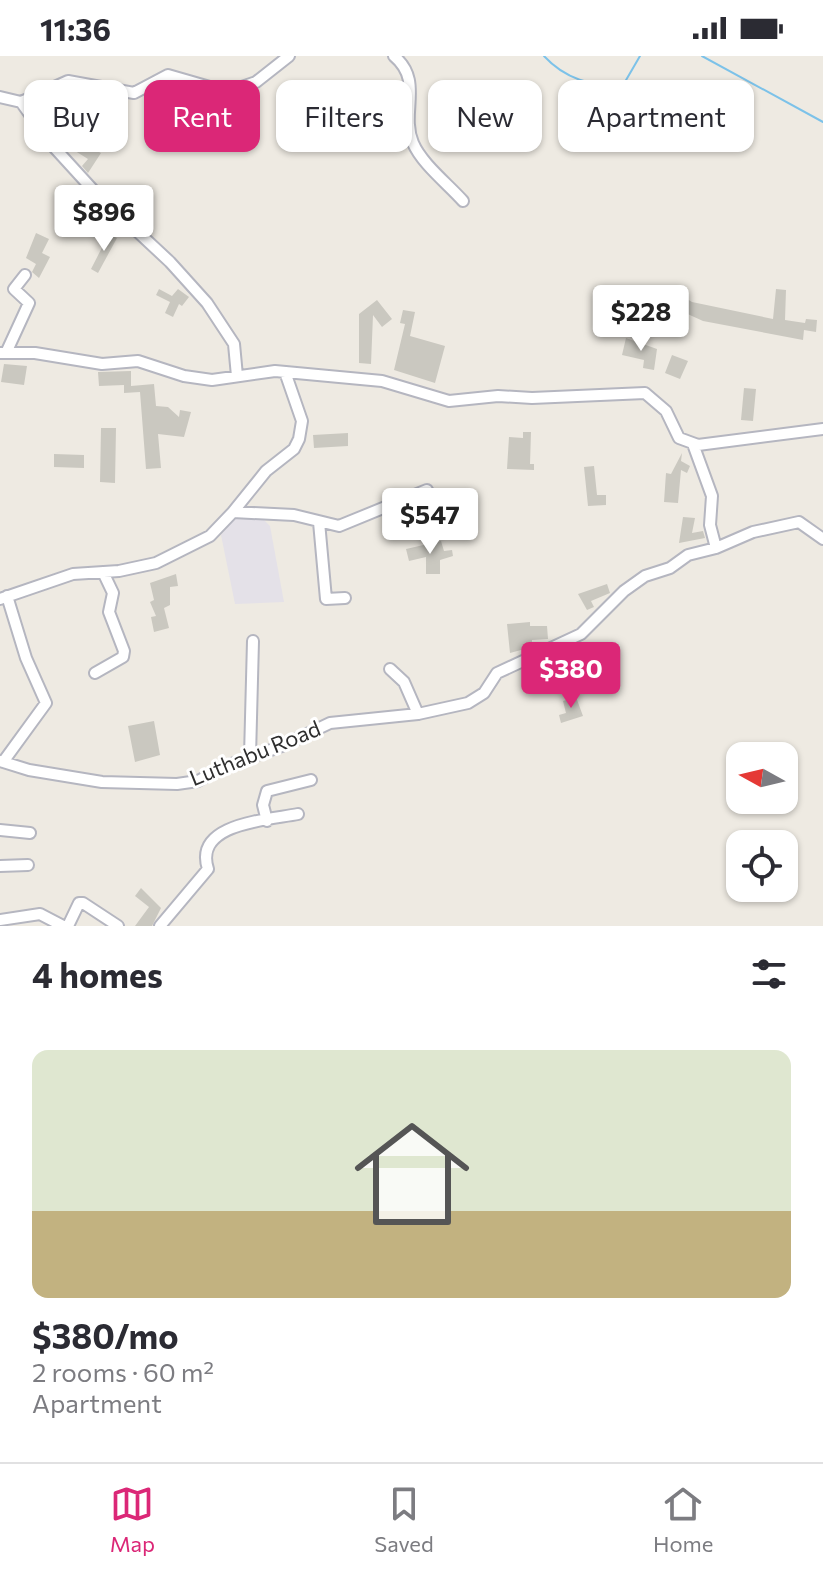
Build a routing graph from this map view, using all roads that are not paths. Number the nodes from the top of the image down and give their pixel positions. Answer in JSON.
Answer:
{"nodes":[{"id":1,"x":289,"y":56,"type":"edge"},
{"id":2,"x":394,"y":56,"type":"edge"},
{"id":3,"x":0,"y":97,"type":"edge"},
{"id":4,"x":21,"y":102,"type":"junction"},
{"id":5,"x":463,"y":201,"type":"dead end"},
{"id":6,"x":25,"y":275,"type":"dead end"},
{"id":7,"x":3,"y":353,"type":"edge"},
{"id":8,"x":285,"y":372,"type":"junction"},
{"id":9,"x":237,"y":376,"type":"junction"},
{"id":10,"x":823,"y":429,"type":"edge"},
{"id":11,"x":693,"y":444,"type":"junction"},
{"id":12,"x":427,"y":490,"type":"dead end"},
{"id":13,"x":233,"y":512,"type":"junction"},
{"id":14,"x":319,"y":522,"type":"junction"},
{"id":15,"x":823,"y":539,"type":"edge"},
{"id":16,"x":716,"y":548,"type":"junction"},
{"id":17,"x":103,"y":572,"type":"junction"},
{"id":18,"x":3,"y":597,"type":"edge"},
{"id":19,"x":345,"y":598,"type":"dead end"},
{"id":20,"x":253,"y":641,"type":"dead end"},
{"id":21,"x":390,"y":669,"type":"dead end"},
{"id":22,"x":95,"y":673,"type":"dead end"},
{"id":23,"x":418,"y":714,"type":"junction"},
{"id":24,"x":250,"y":756,"type":"junction"},
{"id":25,"x":1,"y":762,"type":"edge"},
{"id":26,"x":311,"y":780,"type":"dead end"},
{"id":27,"x":298,"y":814,"type":"dead end"},
{"id":28,"x":267,"y":821,"type":"junction"},
{"id":29,"x":0,"y":830,"type":"edge"},
{"id":30,"x":30,"y":833,"type":"dead end"},
{"id":31,"x":28,"y":865,"type":"dead end"},
{"id":32,"x":0,"y":866,"type":"edge"},
{"id":33,"x":0,"y":920,"type":"edge"},
{"id":34,"x":65,"y":926,"type":"edge"},
{"id":35,"x":118,"y":926,"type":"edge"},
{"id":36,"x":160,"y":926,"type":"edge"}],
"edges":[{"from":1,"to":4,"type":"street"},
{"from":2,"to":5,"type":"street"},
{"from":3,"to":4,"type":"street"},
{"from":4,"to":9,"type":"street"},
{"from":6,"to":7,"type":"street"},
{"from":7,"to":9,"type":"street"},
{"from":8,"to":9,"type":"street"},
{"from":8,"to":11,"type":"street"},
{"from":8,"to":13,"type":"street"},
{"from":10,"to":11,"type":"street"},
{"from":11,"to":16,"type":"street"},
{"from":12,"to":14,"type":"street"},
{"from":13,"to":14,"type":"street"},
{"from":13,"to":17,"type":"street"},
{"from":14,"to":19,"type":"street"},
{"from":15,"to":16,"type":"street"},
{"from":16,"to":23,"type":"street","name":"Luthabu Road"},
{"from":17,"to":18,"type":"street"},
{"from":17,"to":22,"type":"street"},
{"from":18,"to":25,"type":"street"},
{"from":20,"to":24,"type":"street"},
{"from":21,"to":23,"type":"street"},
{"from":23,"to":24,"type":"street","name":"Luthabu Road"},
{"from":24,"to":25,"type":"street","name":"Luthabu Road"},
{"from":26,"to":28,"type":"street"},
{"from":27,"to":28,"type":"street"},
{"from":28,"to":36,"type":"street"},
{"from":29,"to":30,"type":"street"},
{"from":31,"to":32,"type":"street"},
{"from":33,"to":34,"type":"street"},
{"from":34,"to":35,"type":"street"}]}
